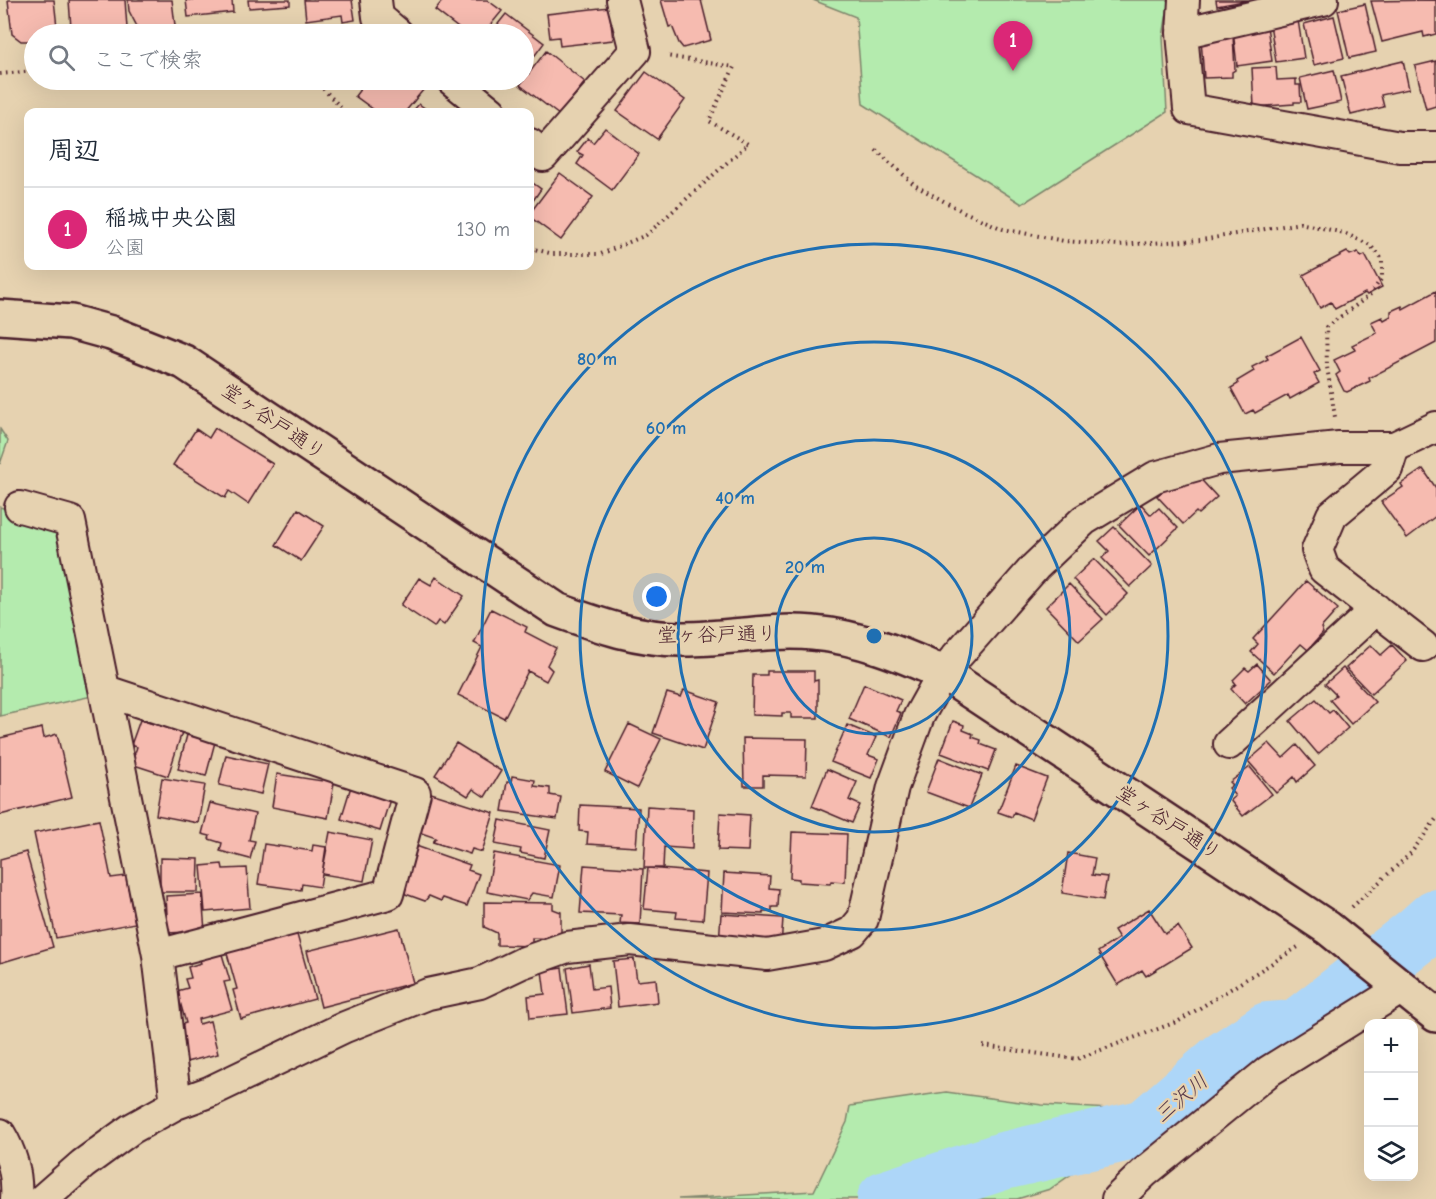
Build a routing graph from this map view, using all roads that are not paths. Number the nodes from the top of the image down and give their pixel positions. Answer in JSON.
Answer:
{"nodes":[{"id":1,"x":376,"y":0,"type":"edge"},
{"id":2,"x":622,"y":0,"type":"edge"},
{"id":3,"x":1184,"y":0,"type":"edge"},
{"id":4,"x":1323,"y":0,"type":"edge"},
{"id":5,"x":386,"y":24,"type":"edge"},
{"id":6,"x":1182,"y":33,"type":"junction"},
{"id":7,"x":464,"y":90,"type":"edge"},
{"id":8,"x":486,"y":108,"type":"edge"},
{"id":9,"x":1436,"y":147,"type":"edge"},
{"id":10,"x":534,"y":148,"type":"edge"},
{"id":11,"x":0,"y":317,"type":"edge"},
{"id":12,"x":1436,"y":427,"type":"edge"},
{"id":13,"x":1394,"y":447,"type":"junction"},
{"id":14,"x":20,"y":507,"type":"dead end"},
{"id":15,"x":1376,"y":609,"type":"junction"},
{"id":16,"x":1423,"y":646,"type":"dead end"},
{"id":17,"x":943,"y":673,"type":"junction"},
{"id":18,"x":106,"y":692,"type":"junction"},
{"id":19,"x":1229,"y":744,"type":"dead end"},
{"id":20,"x":158,"y":955,"type":"junction"},
{"id":21,"x":1402,"y":988,"type":"junction"},
{"id":22,"x":1434,"y":1009,"type":"edge"},
{"id":23,"x":176,"y":1104,"type":"junction"},
{"id":24,"x":0,"y":1134,"type":"edge"},
{"id":25,"x":16,"y":1199,"type":"edge"},
{"id":26,"x":43,"y":1199,"type":"edge"},
{"id":27,"x":1116,"y":1199,"type":"edge"}],
"edges":[{"from":1,"to":5,"type":"street"},
{"from":2,"to":10,"type":"street"},
{"from":3,"to":6,"type":"street"},
{"from":4,"to":6,"type":"street"},
{"from":6,"to":9,"type":"street"},
{"from":7,"to":8,"type":"street"},
{"from":11,"to":17,"type":"street","name":"堂ヶ谷戸通り"},
{"from":12,"to":13,"type":"street"},
{"from":13,"to":15,"type":"street"},
{"from":13,"to":17,"type":"street"},
{"from":14,"to":18,"type":"street"},
{"from":15,"to":16,"type":"street"},
{"from":15,"to":19,"type":"street"},
{"from":17,"to":21,"type":"street","name":"堂ヶ谷戸通り"},
{"from":17,"to":23,"type":"street"},
{"from":18,"to":20,"type":"street"},
{"from":18,"to":20,"type":"street"},
{"from":20,"to":23,"type":"street"},
{"from":21,"to":22,"type":"street"},
{"from":21,"to":27,"type":"street"},
{"from":23,"to":26,"type":"street"},
{"from":24,"to":25,"type":"street"}]}
